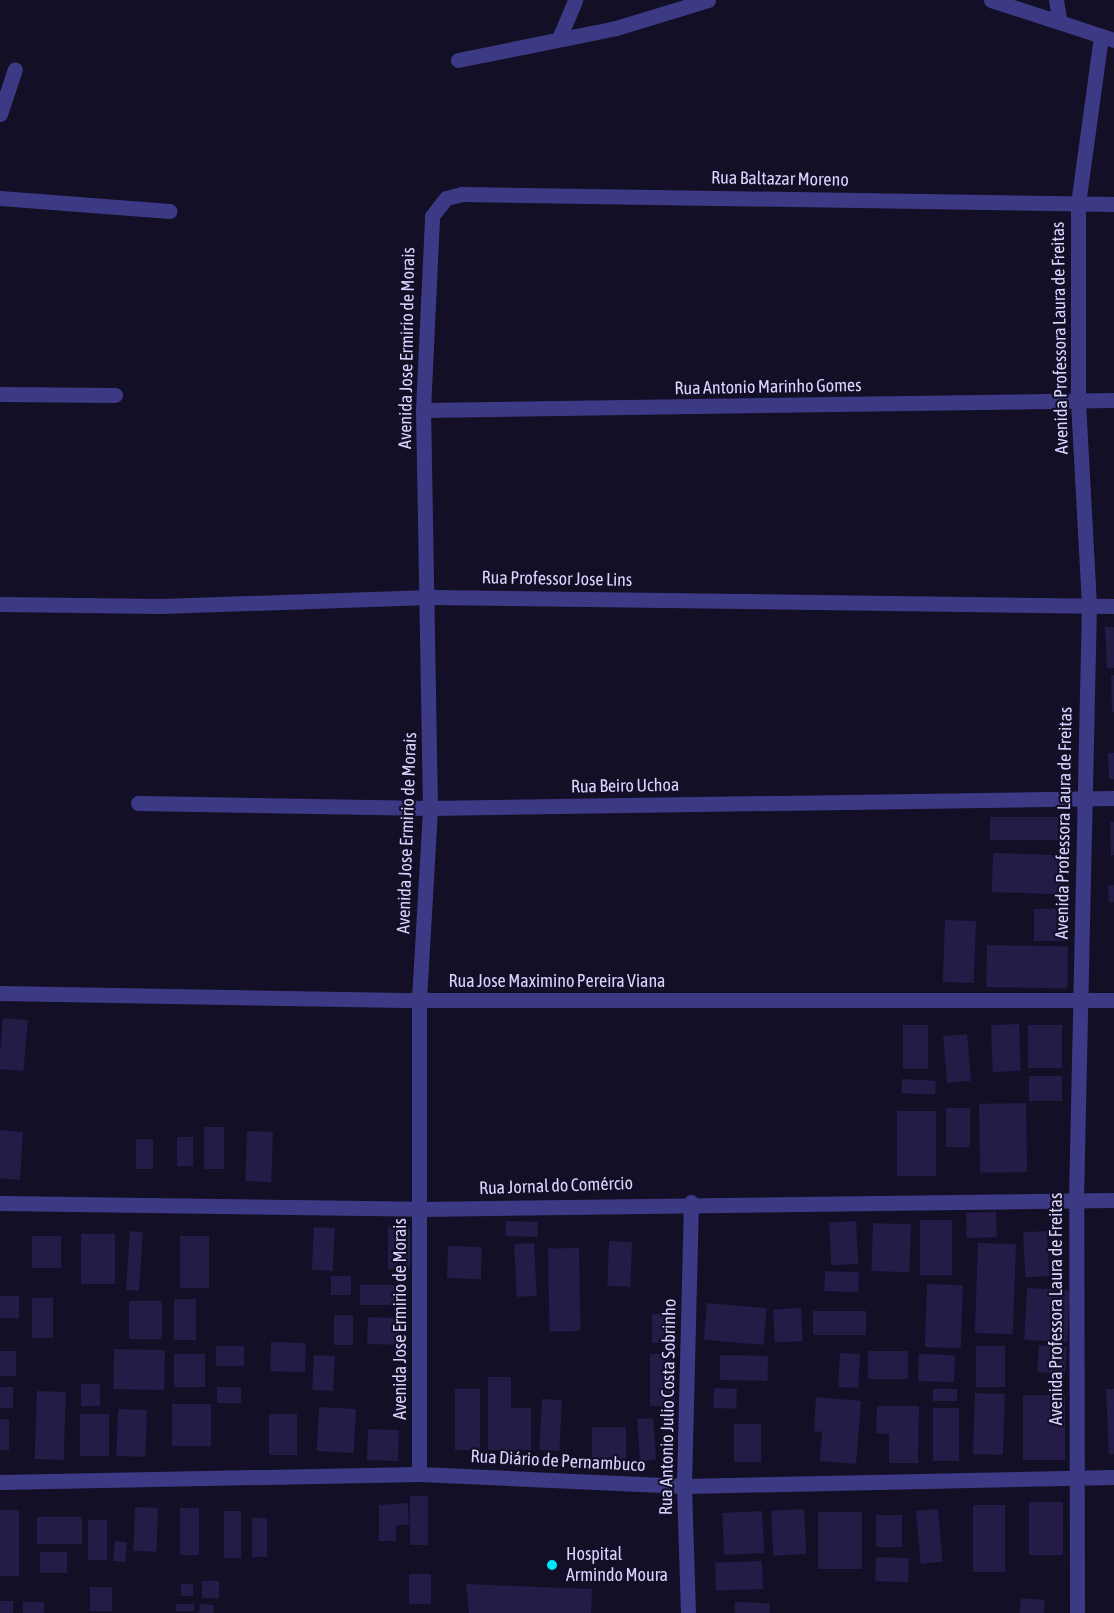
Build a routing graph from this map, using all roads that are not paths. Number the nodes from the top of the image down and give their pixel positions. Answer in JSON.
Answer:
{"nodes":[{"id":1,"x":575,"y":0,"type":"edge"},
{"id":2,"x":708,"y":0,"type":"edge"},
{"id":3,"x":991,"y":0,"type":"edge"},
{"id":4,"x":1056,"y":0,"type":"edge"},
{"id":5,"x":1059,"y":20,"type":"junction"},
{"id":6,"x":560,"y":36,"type":"junction"},
{"id":7,"x":1108,"y":38,"type":"edge"},
{"id":8,"x":458,"y":60,"type":"dead end"},
{"id":9,"x":15,"y":69,"type":"dead end"},
{"id":10,"x":0,"y":114,"type":"edge"},
{"id":11,"x":0,"y":198,"type":"edge"},
{"id":12,"x":446,"y":198,"type":"joint"},
{"id":13,"x":1078,"y":204,"type":"junction"},
{"id":14,"x":1114,"y":204,"type":"edge"},
{"id":15,"x":170,"y":211,"type":"dead end"},
{"id":16,"x":0,"y":394,"type":"edge"},
{"id":17,"x":115,"y":394,"type":"dead end"},
{"id":18,"x":1114,"y":400,"type":"edge"},
{"id":19,"x":1078,"y":401,"type":"junction"},
{"id":20,"x":423,"y":410,"type":"junction"},
{"id":21,"x":430,"y":597,"type":"junction"},
{"id":22,"x":0,"y":604,"type":"edge"},
{"id":23,"x":1089,"y":605,"type":"junction"},
{"id":24,"x":1114,"y":606,"type":"edge"},
{"id":25,"x":1082,"y":798,"type":"junction"},
{"id":26,"x":1114,"y":798,"type":"edge"},
{"id":27,"x":138,"y":803,"type":"dead end"},
{"id":28,"x":430,"y":808,"type":"junction"},
{"id":29,"x":0,"y":993,"type":"edge"},
{"id":30,"x":419,"y":1000,"type":"junction"},
{"id":31,"x":1114,"y":1000,"type":"edge"},
{"id":32,"x":1080,"y":1001,"type":"junction"},
{"id":33,"x":1076,"y":1199,"type":"junction"},
{"id":34,"x":1114,"y":1200,"type":"edge"},
{"id":35,"x":691,"y":1202,"type":"junction"},
{"id":36,"x":0,"y":1203,"type":"edge"},
{"id":37,"x":420,"y":1209,"type":"junction"},
{"id":38,"x":419,"y":1474,"type":"junction"},
{"id":39,"x":1114,"y":1477,"type":"edge"},
{"id":40,"x":1075,"y":1479,"type":"junction"},
{"id":41,"x":0,"y":1482,"type":"edge"},
{"id":42,"x":684,"y":1486,"type":"junction"},
{"id":43,"x":688,"y":1613,"type":"edge"},
{"id":44,"x":1077,"y":1613,"type":"edge"}],
"edges":[{"from":1,"to":6,"type":"street"},
{"from":2,"to":6,"type":"street"},
{"from":3,"to":5,"type":"street"},
{"from":4,"to":5,"type":"street"},
{"from":5,"to":7,"type":"street"},
{"from":6,"to":8,"type":"street"},
{"from":7,"to":13,"type":"street","name":"Avenida Professora Laura de Freitas"},
{"from":9,"to":10,"type":"street"},
{"from":11,"to":15,"type":"street"},
{"from":12,"to":13,"type":"street","name":"Rua Baltazar Moreno"},
{"from":12,"to":20,"type":"street","name":"Avenida Jose Ermirio de Morais"},
{"from":13,"to":14,"type":"street","name":"Rua Baltazar Moreno"},
{"from":13,"to":19,"type":"street","name":"Avenida Professora Laura de Freitas"},
{"from":16,"to":17,"type":"street"},
{"from":18,"to":19,"type":"street","name":"Rua Antonio Marinho Gomes"},
{"from":19,"to":20,"type":"street","name":"Rua Antonio Marinho Gomes"},
{"from":19,"to":23,"type":"street","name":"Avenida Professora Laura de Freitas"},
{"from":20,"to":21,"type":"street","name":"Avenida Jose Ermirio de Morais"},
{"from":21,"to":22,"type":"street","name":"Rua Professor Jose Lins"},
{"from":21,"to":23,"type":"street","name":"Rua Professor Jose Lins"},
{"from":21,"to":28,"type":"street","name":"Avenida Jose Ermirio de Morais"},
{"from":23,"to":24,"type":"street","name":"Rua Professor Jose Lins"},
{"from":23,"to":25,"type":"street","name":"Avenida Professora Laura de Freitas"},
{"from":25,"to":26,"type":"street","name":"Rua Beiro Uchoa"},
{"from":25,"to":28,"type":"street","name":"Rua Beiro Uchoa"},
{"from":25,"to":32,"type":"street","name":"Avenida Professora Laura de Freitas"},
{"from":27,"to":28,"type":"street","name":"Rua Beiro Uchoa"},
{"from":28,"to":30,"type":"street","name":"Avenida Jose Ermirio de Morais"},
{"from":29,"to":30,"type":"street","name":"Rua Jose Maximino Pereira Viana"},
{"from":30,"to":32,"type":"street","name":"Rua Jose Maximino Pereira Viana"},
{"from":30,"to":37,"type":"street","name":"Avenida Jose Ermirio de Morais"},
{"from":31,"to":32,"type":"street","name":"Rua Jose Maximino Pereira Viana"},
{"from":32,"to":33,"type":"street","name":"Avenida Professora Laura de Freitas"},
{"from":33,"to":34,"type":"street","name":"Rua Jornal do Comércio"},
{"from":33,"to":35,"type":"street","name":"Rua Jornal do Comércio"},
{"from":33,"to":40,"type":"street","name":"Avenida Professora Laura de Freitas"},
{"from":35,"to":37,"type":"street","name":"Rua Jornal do Comércio"},
{"from":35,"to":42,"type":"street","name":"Rua Antonio Julio Costa Sobrinho"},
{"from":36,"to":37,"type":"street","name":"Rua Jornal do Comércio"},
{"from":37,"to":38,"type":"street","name":"Avenida Jose Ermirio de Morais"},
{"from":38,"to":41,"type":"street","name":"Rua Diário de Pernambuco"},
{"from":38,"to":42,"type":"street","name":"Rua Diário de Pernambuco"},
{"from":39,"to":40,"type":"street","name":"Rua Diário de Pernambuco"},
{"from":40,"to":42,"type":"street","name":"Rua Diário de Pernambuco"},
{"from":40,"to":44,"type":"street","name":"Avenida Professora Laura de Freitas"},
{"from":42,"to":43,"type":"street","name":"Rua Antonio Julio Costa Sobrinho"}]}
